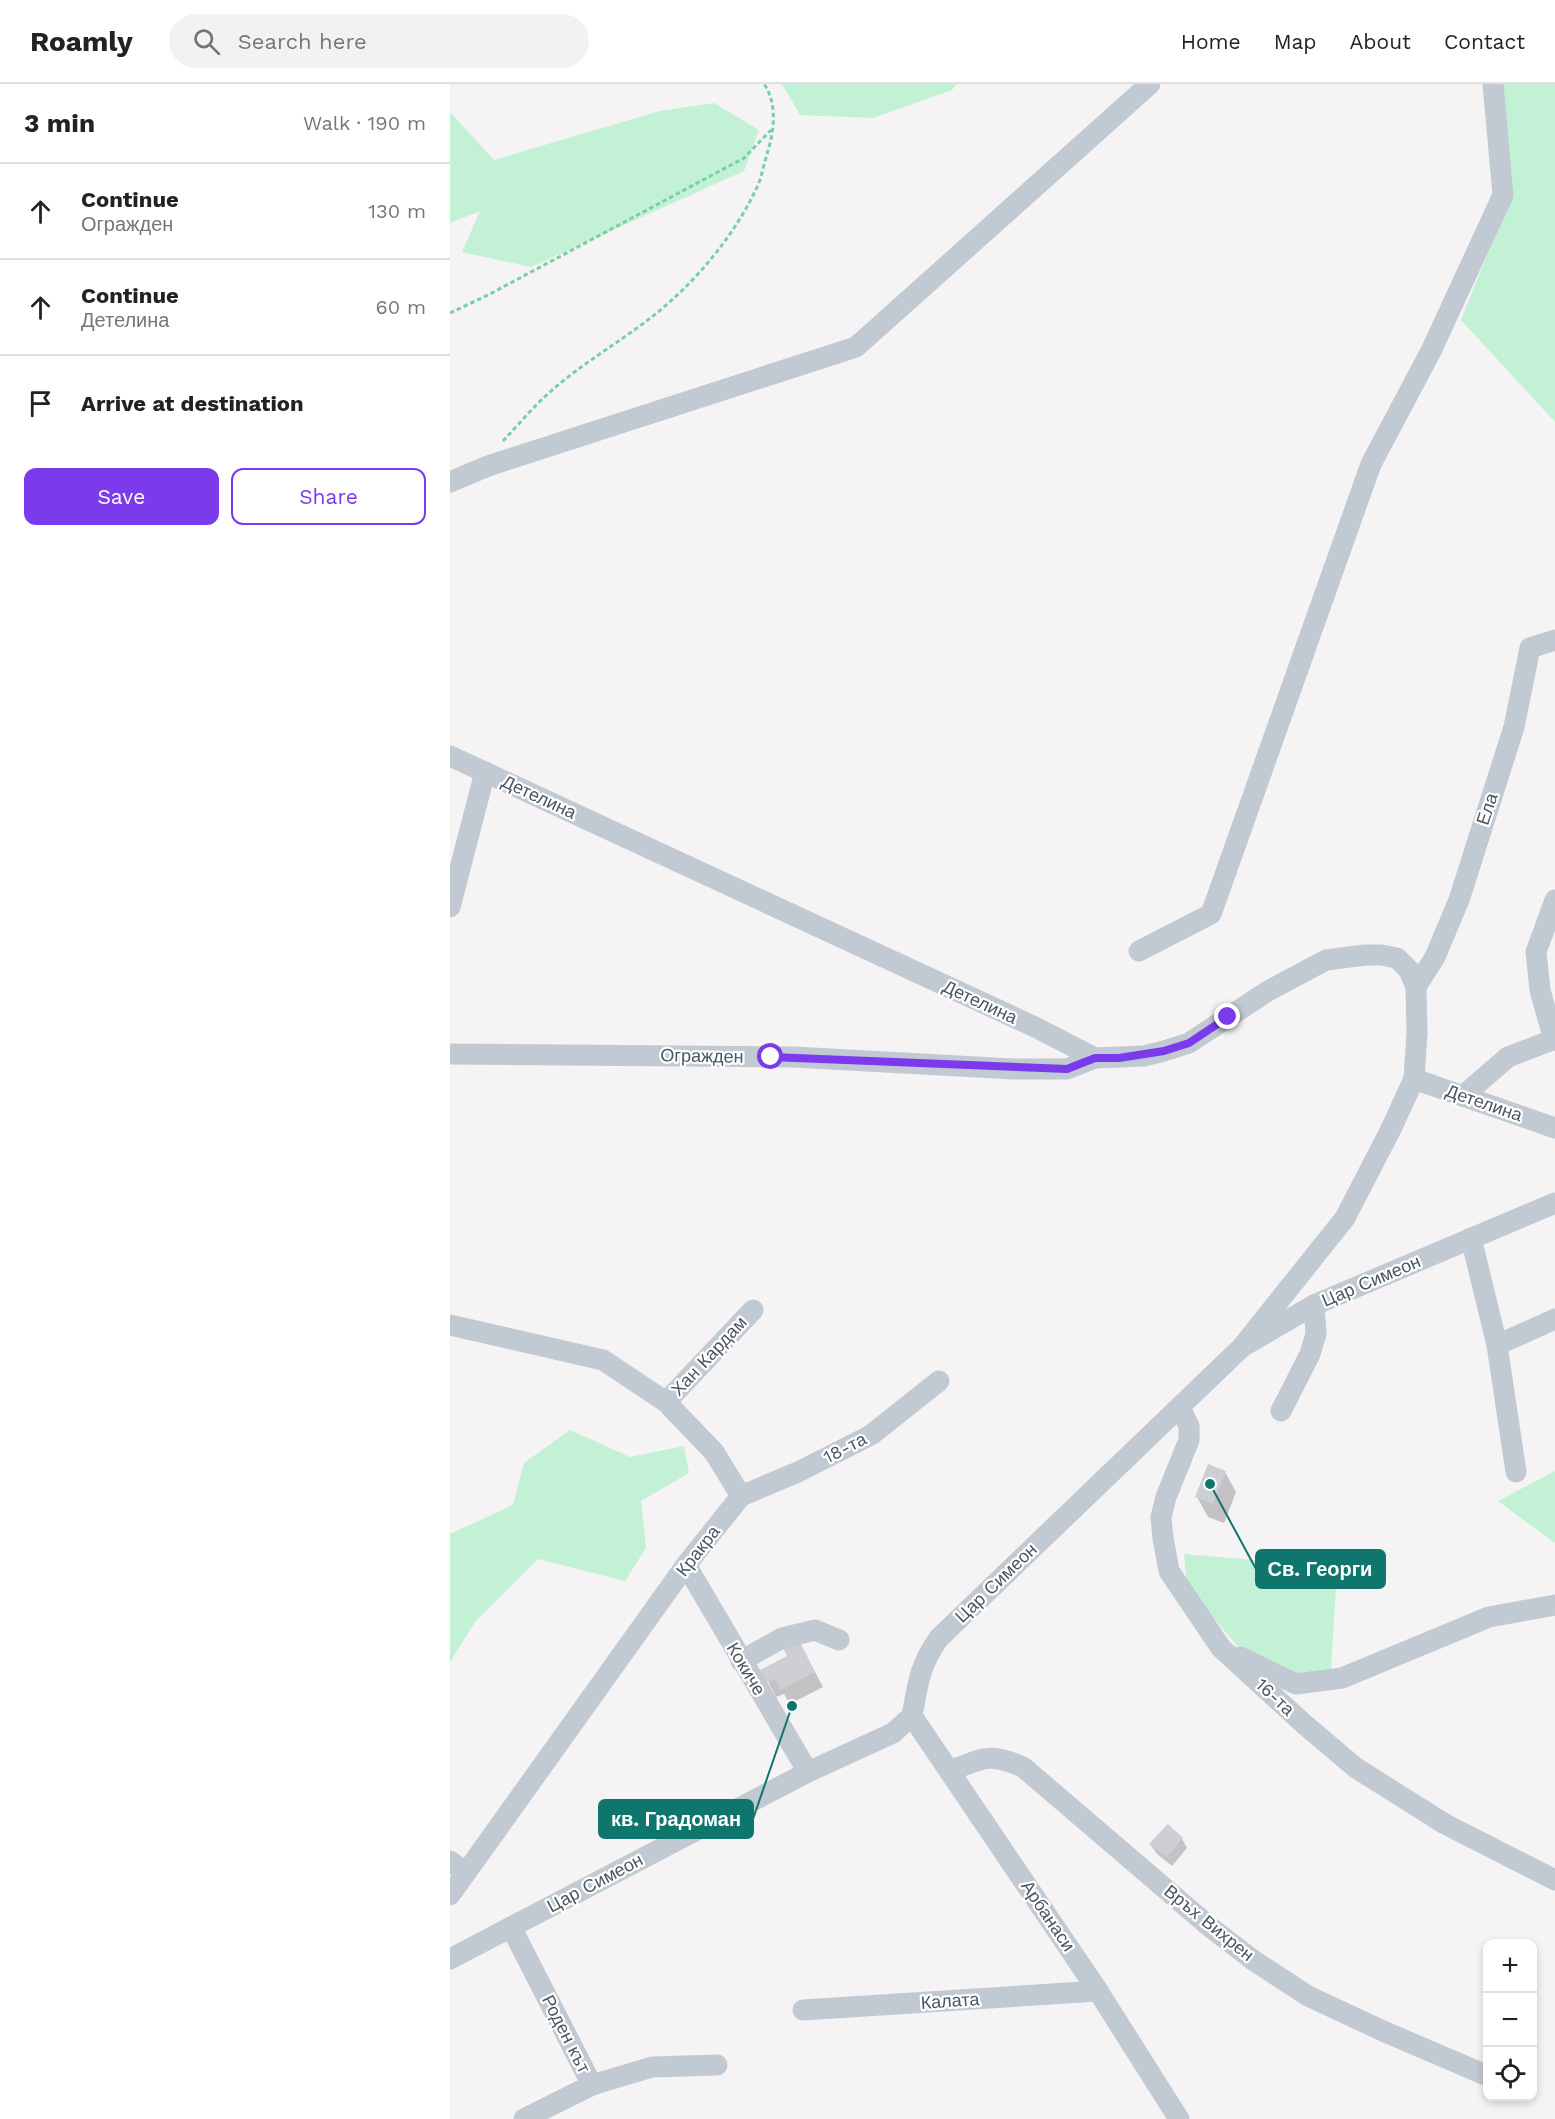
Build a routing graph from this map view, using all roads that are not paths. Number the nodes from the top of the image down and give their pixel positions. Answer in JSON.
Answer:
{"nodes":[{"id":1,"x":1150,"y":84,"type":"edge"},
{"id":2,"x":1493,"y":84,"type":"edge"},
{"id":3,"x":450,"y":482,"type":"edge"},
{"id":4,"x":1555,"y":640,"type":"edge"},
{"id":5,"x":450,"y":756,"type":"edge"},
{"id":6,"x":485,"y":772,"type":"junction"},
{"id":7,"x":1555,"y":900,"type":"edge"},
{"id":8,"x":450,"y":907,"type":"edge"},
{"id":9,"x":1139,"y":951,"type":"dead end"},
{"id":10,"x":1416,"y":987,"type":"junction"},
{"id":11,"x":1554,"y":1040,"type":"edge"},
{"id":12,"x":450,"y":1054,"type":"edge"},
{"id":13,"x":1095,"y":1058,"type":"junction"},
{"id":14,"x":1414,"y":1079,"type":"junction"},
{"id":15,"x":1462,"y":1096,"type":"junction"},
{"id":16,"x":1555,"y":1128,"type":"edge"},
{"id":17,"x":1555,"y":1203,"type":"edge"},
{"id":18,"x":1471,"y":1238,"type":"junction"},
{"id":19,"x":1314,"y":1305,"type":"junction"},
{"id":20,"x":753,"y":1310,"type":"dead end"},
{"id":21,"x":1555,"y":1319,"type":"edge"},
{"id":22,"x":450,"y":1325,"type":"edge"},
{"id":23,"x":1497,"y":1345,"type":"junction"},
{"id":24,"x":1242,"y":1347,"type":"junction"},
{"id":25,"x":939,"y":1381,"type":"dead end"},
{"id":26,"x":666,"y":1402,"type":"junction"},
{"id":27,"x":1180,"y":1408,"type":"junction"},
{"id":28,"x":1281,"y":1411,"type":"dead end"},
{"id":29,"x":1516,"y":1472,"type":"dead end"},
{"id":30,"x":741,"y":1496,"type":"junction"},
{"id":31,"x":686,"y":1565,"type":"junction"},
{"id":32,"x":1555,"y":1605,"type":"edge"},
{"id":33,"x":839,"y":1640,"type":"dead end"},
{"id":34,"x":1221,"y":1648,"type":"junction"},
{"id":35,"x":741,"y":1661,"type":"junction"},
{"id":36,"x":912,"y":1716,"type":"junction"},
{"id":37,"x":950,"y":1771,"type":"junction"},
{"id":38,"x":808,"y":1772,"type":"junction"},
{"id":39,"x":458,"y":1867,"type":"edge"},
{"id":40,"x":1555,"y":1880,"type":"edge"},
{"id":41,"x":450,"y":1895,"type":"edge"},
{"id":42,"x":511,"y":1927,"type":"junction"},
{"id":43,"x":450,"y":1959,"type":"edge"},
{"id":44,"x":1098,"y":1991,"type":"junction"},
{"id":45,"x":802,"y":2010,"type":"dead end"},
{"id":46,"x":717,"y":2065,"type":"dead end"},
{"id":47,"x":1483,"y":2074,"type":"edge"},
{"id":48,"x":592,"y":2085,"type":"junction"},
{"id":49,"x":524,"y":2119,"type":"edge"},
{"id":50,"x":1179,"y":2119,"type":"edge"}],
"edges":[{"from":1,"to":3,"type":"street"},
{"from":2,"to":9,"type":"street"},
{"from":4,"to":10,"type":"street","name":"Ела"},
{"from":5,"to":6,"type":"street","name":"Детелина"},
{"from":6,"to":8,"type":"street"},
{"from":6,"to":13,"type":"street","name":"Детелина"},
{"from":7,"to":11,"type":"street"},
{"from":10,"to":13,"type":"street","name":"Детелина"},
{"from":10,"to":14,"type":"street","name":"Детелина"},
{"from":11,"to":15,"type":"street"},
{"from":12,"to":13,"type":"street","name":"Огражден"},
{"from":14,"to":15,"type":"street","name":"Детелина"},
{"from":14,"to":24,"type":"street","name":"Детелина"},
{"from":15,"to":16,"type":"street","name":"Детелина"},
{"from":17,"to":18,"type":"street","name":"Цар Симеон"},
{"from":18,"to":19,"type":"street","name":"Цар Симеон"},
{"from":18,"to":23,"type":"street"},
{"from":19,"to":24,"type":"street","name":"Цар Симеон"},
{"from":19,"to":28,"type":"street"},
{"from":20,"to":26,"type":"street","name":"Хан Кардам"},
{"from":21,"to":23,"type":"street"},
{"from":22,"to":26,"type":"street"},
{"from":23,"to":29,"type":"street"},
{"from":24,"to":27,"type":"street","name":"Цар Симеон"},
{"from":25,"to":30,"type":"street","name":"18-та"},
{"from":26,"to":30,"type":"street"},
{"from":27,"to":34,"type":"street","name":"16-та"},
{"from":27,"to":36,"type":"street","name":"Цар Симеон"},
{"from":30,"to":31,"type":"street","name":"Кракра"},
{"from":31,"to":35,"type":"street","name":"Кокиче"},
{"from":31,"to":39,"type":"street","name":"Кракра"},
{"from":32,"to":34,"type":"street"},
{"from":33,"to":35,"type":"street"},
{"from":34,"to":40,"type":"street","name":"16-та"},
{"from":35,"to":38,"type":"street","name":"Кокиче"},
{"from":36,"to":37,"type":"street","name":"Арбанаси"},
{"from":36,"to":38,"type":"street","name":"Цар Симеон"},
{"from":37,"to":44,"type":"street","name":"Арбанаси"},
{"from":37,"to":47,"type":"street","name":"Връх Вихрен"},
{"from":38,"to":42,"type":"street","name":"Цар Симеон"},
{"from":39,"to":41,"type":"street","name":"Кракра"},
{"from":42,"to":43,"type":"street","name":"Цар Симеон"},
{"from":42,"to":48,"type":"street","name":"Роден кът"},
{"from":44,"to":45,"type":"street","name":"Калата"},
{"from":44,"to":50,"type":"street","name":"Арбанаси"},
{"from":46,"to":48,"type":"street","name":"Роден кът"},
{"from":48,"to":49,"type":"street"}]}
